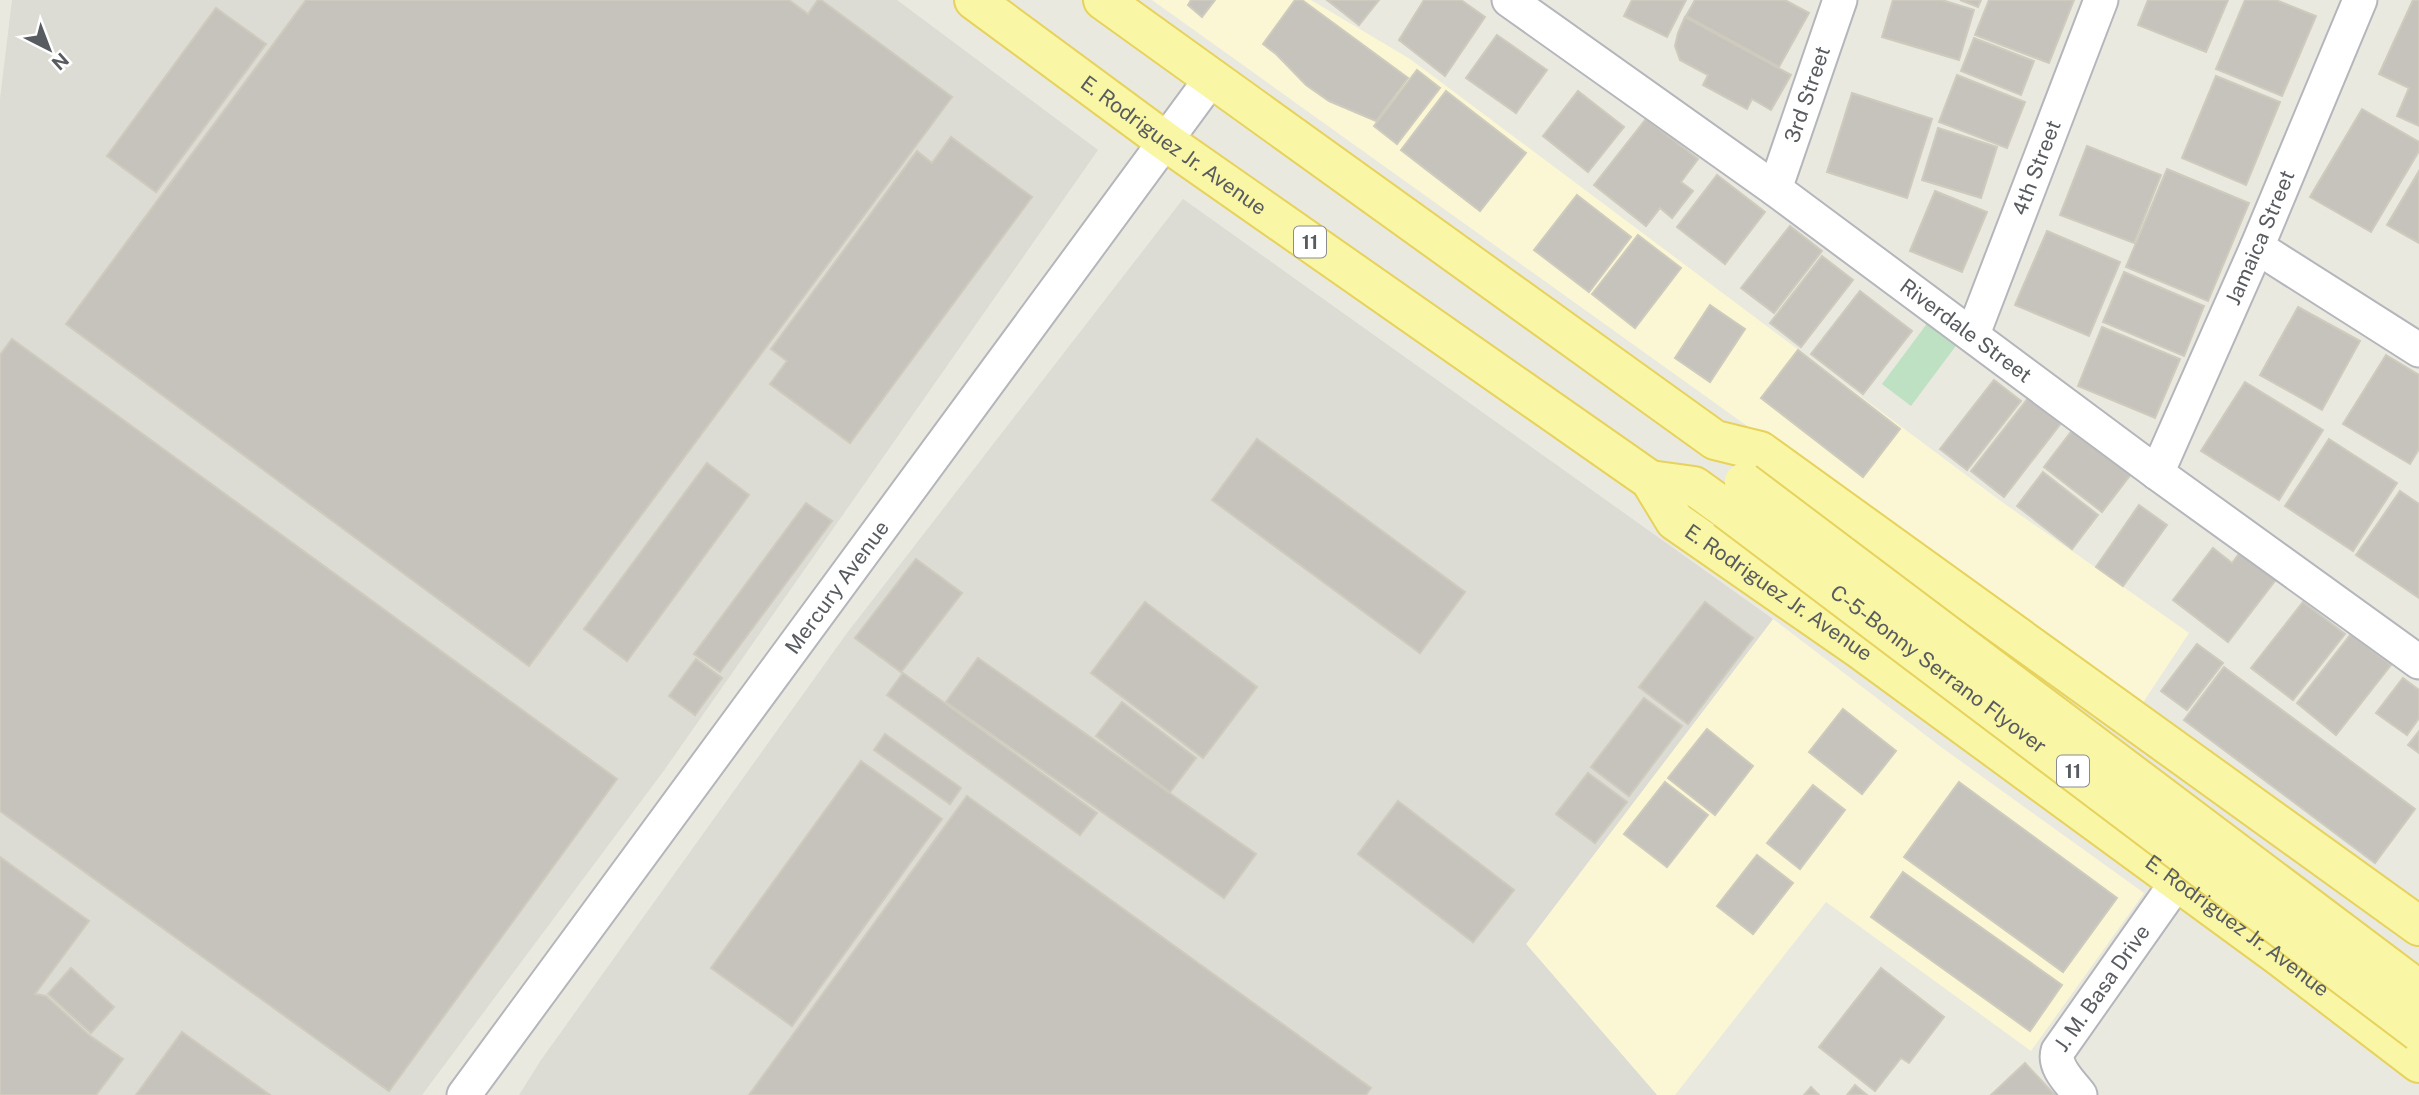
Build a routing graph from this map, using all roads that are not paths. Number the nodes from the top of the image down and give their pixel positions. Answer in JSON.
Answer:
{"nodes":[{"id":1,"x":974,"y":0,"type":"edge"},
{"id":2,"x":1103,"y":0,"type":"edge"},
{"id":3,"x":1509,"y":0,"type":"edge"},
{"id":4,"x":1840,"y":0,"type":"edge"},
{"id":5,"x":2101,"y":0,"type":"edge"},
{"id":6,"x":2360,"y":0,"type":"edge"},
{"id":7,"x":1211,"y":79,"type":"junction"},
{"id":8,"x":1164,"y":141,"type":"junction"},
{"id":9,"x":1775,"y":189,"type":"junction"},
{"id":10,"x":2258,"y":247,"type":"junction"},
{"id":11,"x":1973,"y":334,"type":"junction"},
{"id":12,"x":2419,"y":350,"type":"edge"},
{"id":13,"x":1715,"y":440,"type":"junction"},
{"id":14,"x":2157,"y":473,"type":"junction"},
{"id":15,"x":1650,"y":480,"type":"junction"},
{"id":16,"x":1735,"y":496,"type":"junction"},
{"id":17,"x":2419,"y":662,"type":"edge"},
{"id":18,"x":2339,"y":867,"type":"junction"},
{"id":19,"x":2177,"y":882,"type":"junction"},
{"id":20,"x":2419,"y":926,"type":"edge"},
{"id":21,"x":2279,"y":956,"type":"junction"},
{"id":22,"x":2419,"y":990,"type":"edge"},
{"id":23,"x":2419,"y":1032,"type":"edge"},
{"id":24,"x":2419,"y":1063,"type":"edge"},
{"id":25,"x":464,"y":1095,"type":"edge"},
{"id":26,"x":2080,"y":1095,"type":"edge"}],
"edges":[{"from":1,"to":8,"type":"main road","name":"E. Rodriguez Jr. Avenue","number":"11"},
{"from":2,"to":7,"type":"main road","number":"11"},
{"from":3,"to":9,"type":"street","name":"Riverdale Street"},
{"from":4,"to":9,"type":"street","name":"3rd Street"},
{"from":5,"to":11,"type":"street","name":"4th Street"},
{"from":6,"to":10,"type":"street","name":"Jamaica Street"},
{"from":7,"to":8,"type":"street","name":"Mercury Avenue"},
{"from":7,"to":13,"type":"main road","number":"11"},
{"from":8,"to":15,"type":"main road","name":"E. Rodriguez Jr. Avenue","number":"11"},
{"from":8,"to":25,"type":"street","name":"Mercury Avenue"},
{"from":9,"to":11,"type":"street","name":"Riverdale Street"},
{"from":10,"to":12,"type":"street"},
{"from":10,"to":14,"type":"street","name":"Jamaica Street"},
{"from":11,"to":14,"type":"street","name":"Riverdale Street"},
{"from":13,"to":16,"type":"main road","name":"C-5-Bonny Serrano Flyover","number":"11"},
{"from":13,"to":18,"type":"main road","number":"11"},
{"from":14,"to":17,"type":"street","name":"Riverdale Street"},
{"from":15,"to":16,"type":"main road","name":"C-5-Bonny Serrano Flyover","number":"11"},
{"from":15,"to":19,"type":"main road","name":"E. Rodriguez Jr. Avenue","number":"11"},
{"from":16,"to":22,"type":"main road","name":"C-5-Bonny Serrano Flyover","number":"11","bridge":true},
{"from":16,"to":23,"type":"main road","name":"C-5-Bonny Serrano Flyover","number":"11","bridge":true},
{"from":18,"to":20,"type":"main road","number":"11"},
{"from":18,"to":21,"type":"main road"},
{"from":19,"to":21,"type":"main road","name":"E. Rodriguez Jr. Avenue","number":"11"},
{"from":19,"to":26,"type":"street","name":"J. M. Basa Drive"},
{"from":21,"to":24,"type":"main road","name":"E. Rodriguez Jr. Avenue","number":"11"}]}
